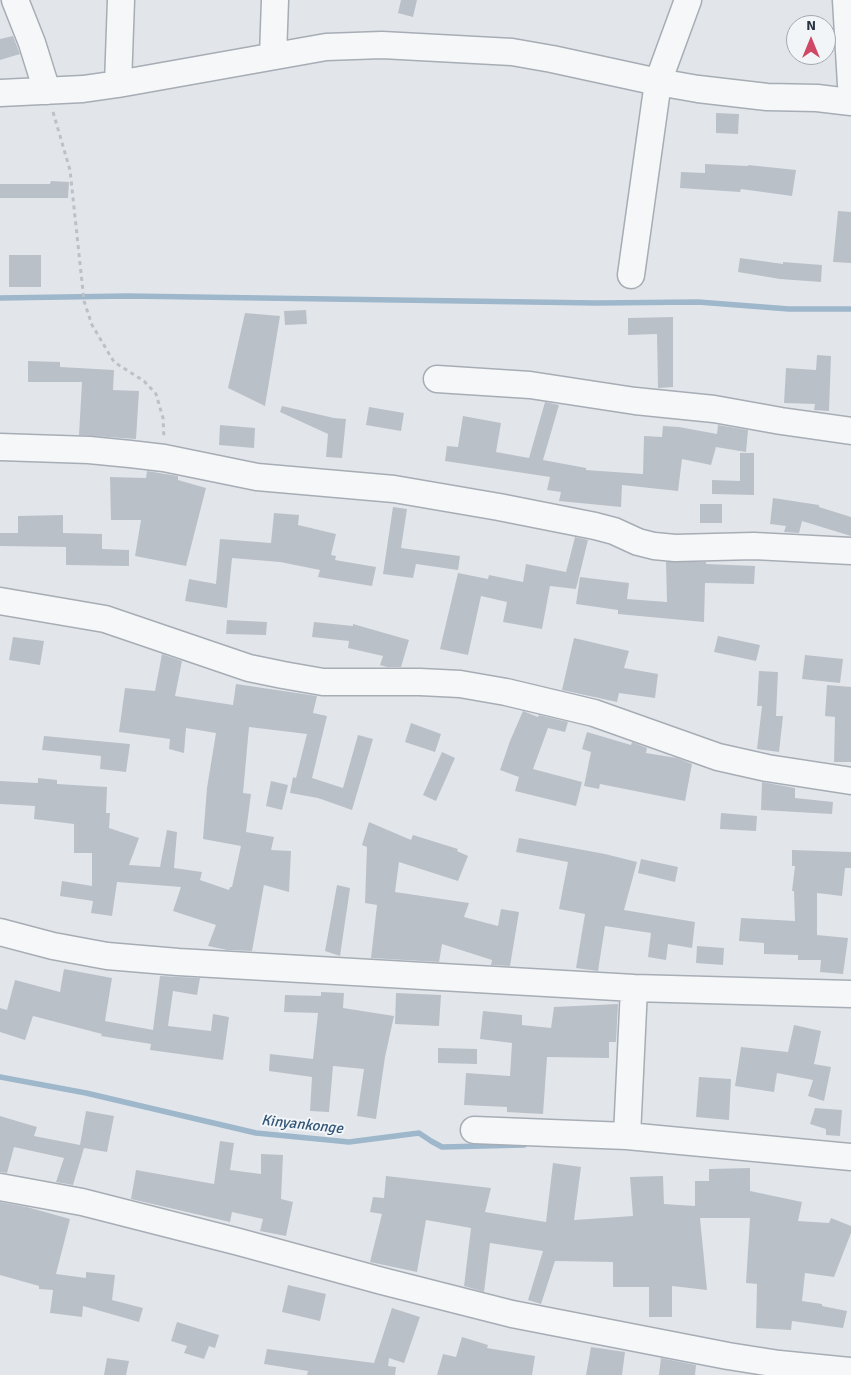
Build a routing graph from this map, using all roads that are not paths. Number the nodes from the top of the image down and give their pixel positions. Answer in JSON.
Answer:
{"nodes":[{"id":1,"x":15,"y":0,"type":"edge"},
{"id":2,"x":121,"y":0,"type":"edge"},
{"id":3,"x":275,"y":0,"type":"edge"},
{"id":4,"x":688,"y":0,"type":"edge"},
{"id":5,"x":846,"y":0,"type":"edge"},
{"id":6,"x":273,"y":56,"type":"junction"},
{"id":7,"x":658,"y":82,"type":"junction"},
{"id":8,"x":118,"y":84,"type":"junction"},
{"id":9,"x":851,"y":85,"type":"edge"},
{"id":10,"x":47,"y":91,"type":"junction"},
{"id":11,"x":0,"y":93,"type":"edge"},
{"id":12,"x":851,"y":102,"type":"edge"},
{"id":13,"x":631,"y":275,"type":"dead end"},
{"id":14,"x":437,"y":379,"type":"dead end"},
{"id":15,"x":851,"y":430,"type":"edge"},
{"id":16,"x":0,"y":447,"type":"edge"},
{"id":17,"x":851,"y":551,"type":"edge"},
{"id":18,"x":0,"y":600,"type":"edge"},
{"id":19,"x":851,"y":781,"type":"edge"},
{"id":20,"x":0,"y":932,"type":"edge"},
{"id":21,"x":634,"y":988,"type":"junction"},
{"id":22,"x":851,"y":994,"type":"edge"},
{"id":23,"x":474,"y":1130,"type":"dead end"},
{"id":24,"x":627,"y":1136,"type":"junction"},
{"id":25,"x":851,"y":1157,"type":"edge"},
{"id":26,"x":0,"y":1187,"type":"edge"},
{"id":27,"x":851,"y":1371,"type":"edge"}],
"edges":[{"from":1,"to":10,"type":"street"},
{"from":2,"to":8,"type":"street"},
{"from":3,"to":6,"type":"street"},
{"from":4,"to":7,"type":"street"},
{"from":5,"to":9,"type":"street"},
{"from":6,"to":7,"type":"street"},
{"from":6,"to":8,"type":"street"},
{"from":7,"to":12,"type":"street"},
{"from":7,"to":13,"type":"street"},
{"from":8,"to":10,"type":"street"},
{"from":10,"to":11,"type":"street"},
{"from":14,"to":15,"type":"street"},
{"from":16,"to":17,"type":"street"},
{"from":18,"to":19,"type":"street"},
{"from":20,"to":21,"type":"street"},
{"from":21,"to":22,"type":"street"},
{"from":21,"to":24,"type":"street"},
{"from":23,"to":24,"type":"street"},
{"from":24,"to":25,"type":"street"},
{"from":26,"to":27,"type":"street"}]}
